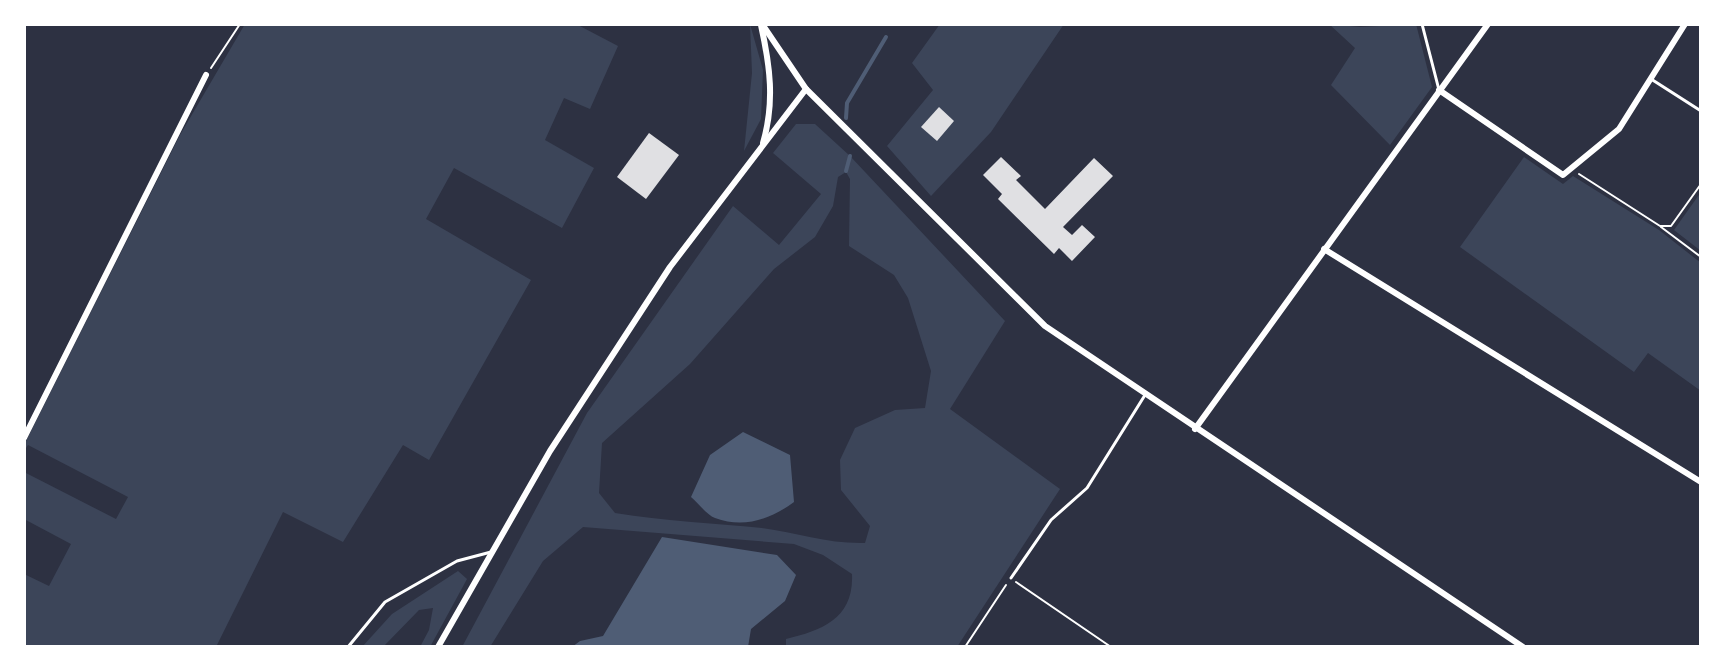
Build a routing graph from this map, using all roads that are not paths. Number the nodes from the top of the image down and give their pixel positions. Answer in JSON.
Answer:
{"nodes":[{"id":1,"x":761,"y":24,"type":"edge"},
{"id":2,"x":1422,"y":24,"type":"edge"},
{"id":3,"x":1488,"y":24,"type":"edge"},
{"id":4,"x":1685,"y":24,"type":"edge"},
{"id":5,"x":206,"y":75,"type":"road end"},
{"id":6,"x":1651,"y":79,"type":"junction"},
{"id":7,"x":806,"y":89,"type":"junction"},
{"id":8,"x":1439,"y":90,"type":"junction"},
{"id":9,"x":1701,"y":111,"type":"edge"},
{"id":10,"x":761,"y":151,"type":"junction"},
{"id":11,"x":1324,"y":249,"type":"junction"},
{"id":12,"x":1145,"y":395,"type":"junction"},
{"id":13,"x":1195,"y":429,"type":"junction"},
{"id":14,"x":24,"y":438,"type":"edge"},
{"id":15,"x":1701,"y":482,"type":"edge"},
{"id":16,"x":491,"y":552,"type":"junction"},
{"id":17,"x":1011,"y":578,"type":"road end"},
{"id":18,"x":348,"y":647,"type":"edge"},
{"id":19,"x":438,"y":647,"type":"edge"},
{"id":20,"x":1523,"y":647,"type":"edge"}],
"edges":[{"from":1,"to":7,"type":"street"},
{"from":1,"to":10,"type":"street"},
{"from":2,"to":8,"type":"lane"},
{"from":3,"to":8,"type":"street"},
{"from":4,"to":6,"type":"street"},
{"from":5,"to":14,"type":"street"},
{"from":6,"to":8,"type":"street"},
{"from":6,"to":9,"type":"lane"},
{"from":7,"to":10,"type":"street"},
{"from":7,"to":12,"type":"street"},
{"from":8,"to":11,"type":"street"},
{"from":10,"to":16,"type":"street"},
{"from":11,"to":13,"type":"street"},
{"from":11,"to":15,"type":"street"},
{"from":12,"to":13,"type":"street"},
{"from":12,"to":17,"type":"lane"},
{"from":13,"to":20,"type":"street"},
{"from":16,"to":18,"type":"lane"},
{"from":16,"to":19,"type":"street"}]}
